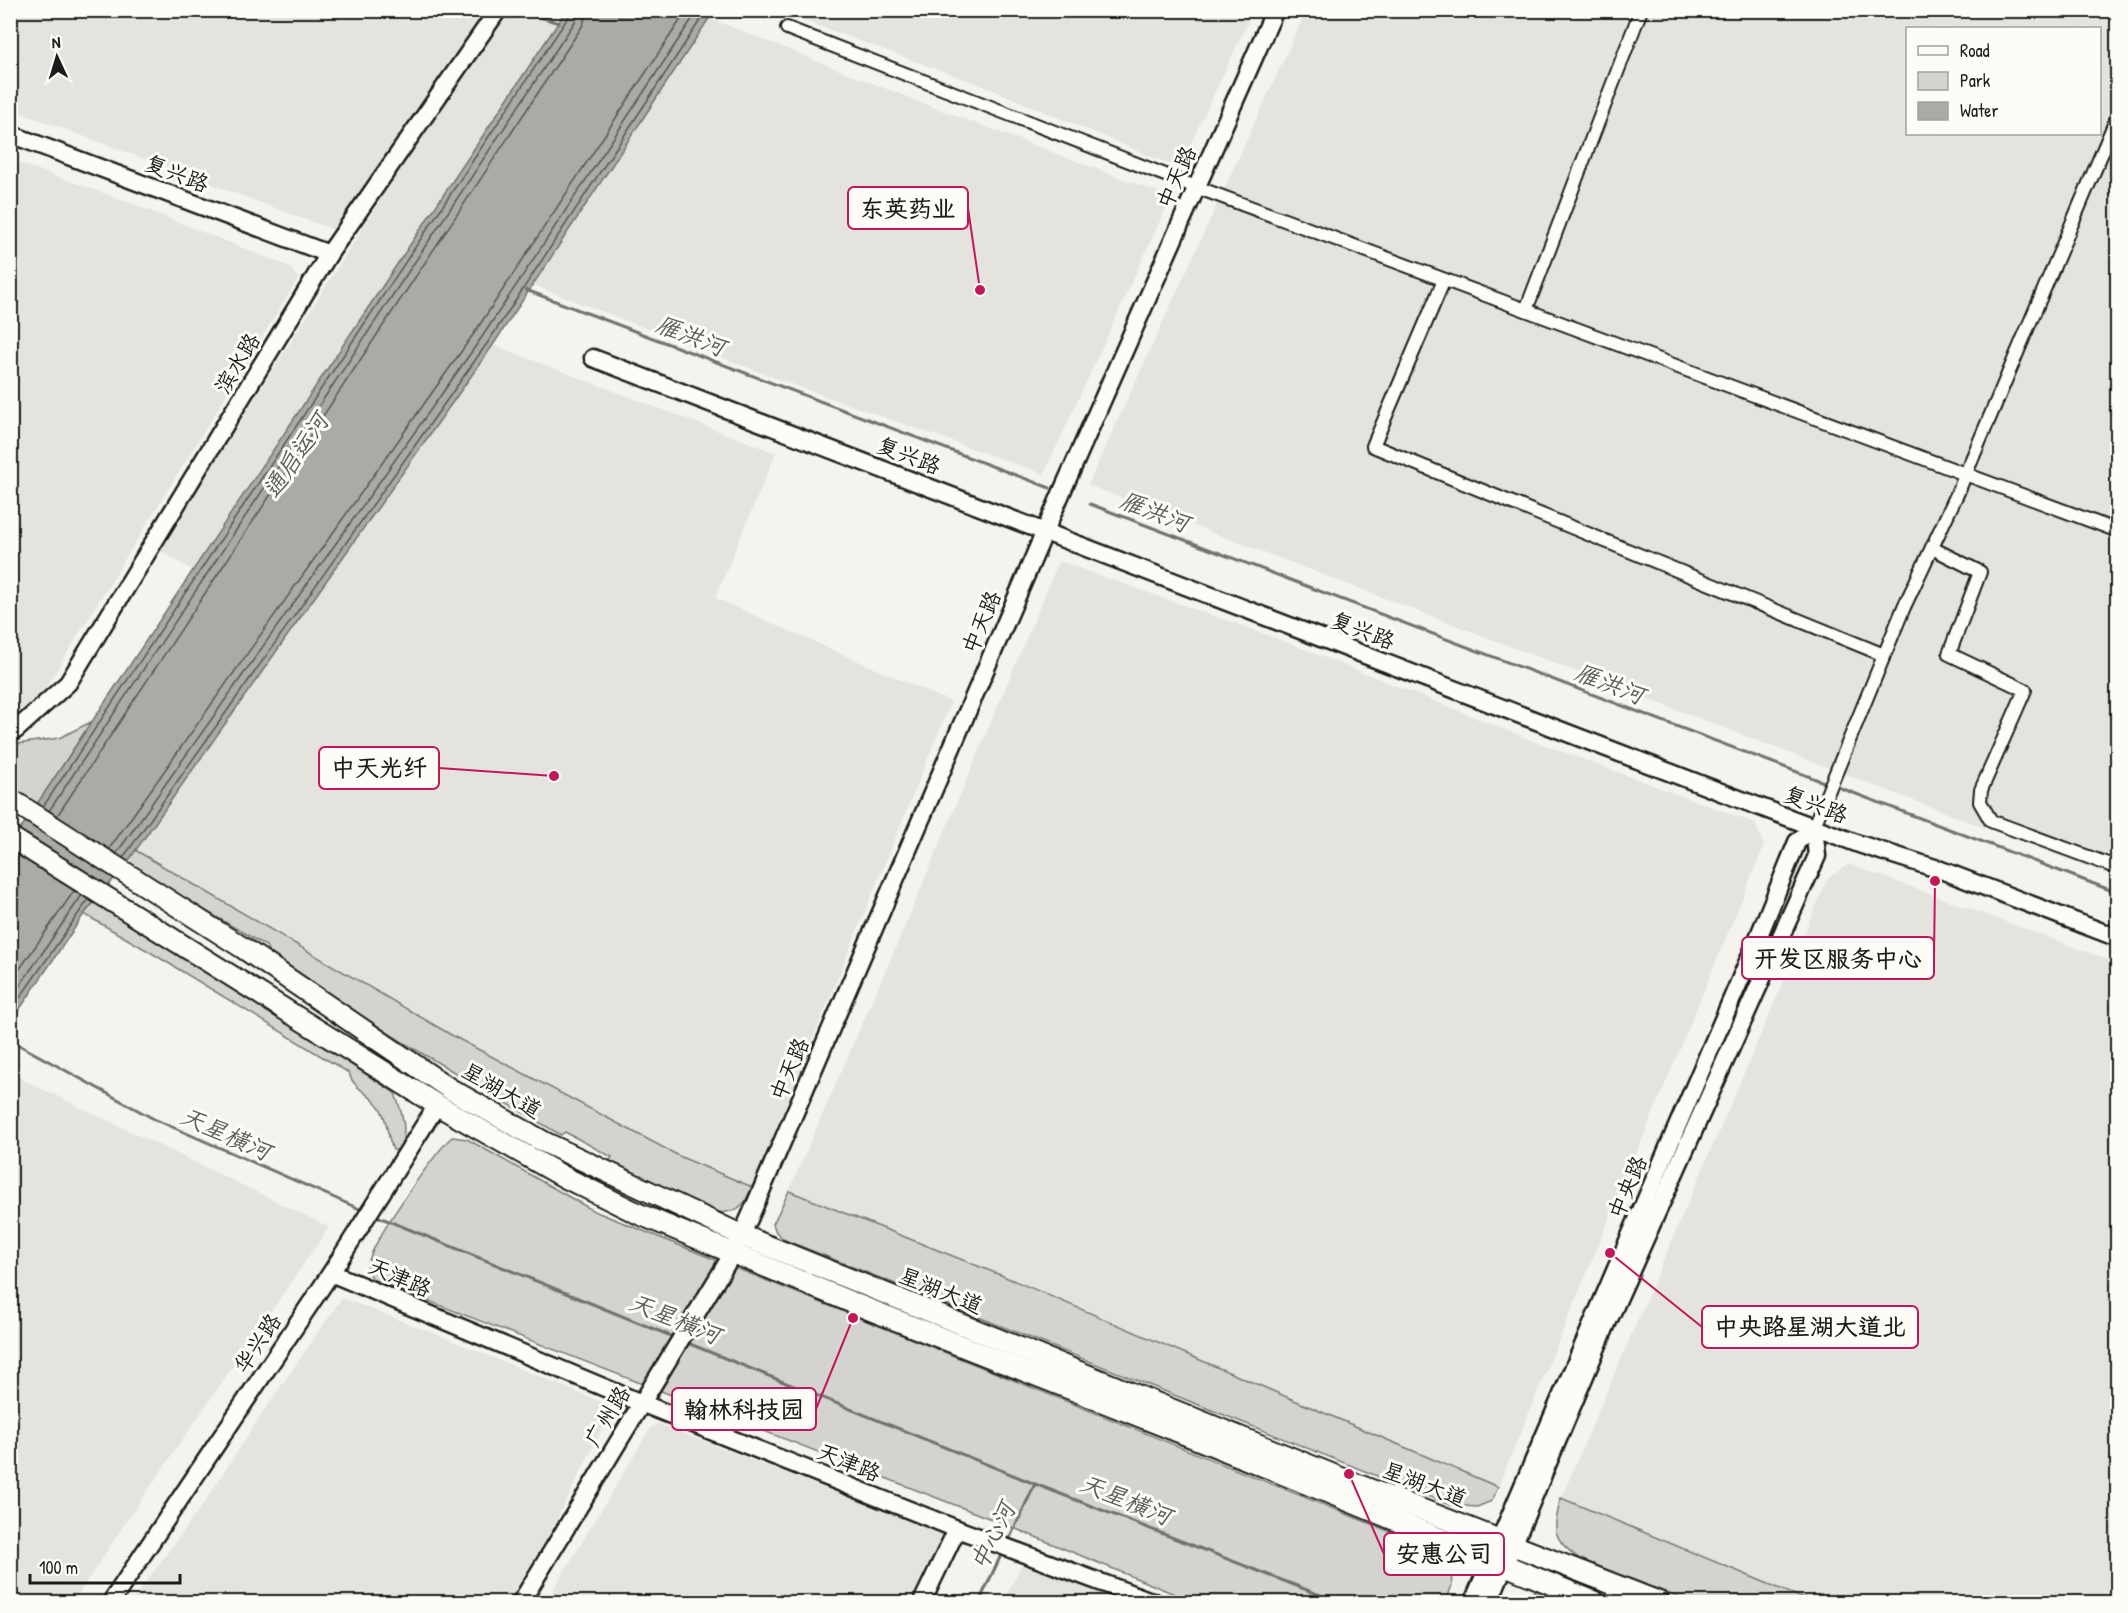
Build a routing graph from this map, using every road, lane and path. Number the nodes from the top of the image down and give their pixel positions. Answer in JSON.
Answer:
{"nodes":[{"id":1,"x":498,"y":10,"type":"edge"},
{"id":2,"x":1275,"y":10,"type":"edge"},
{"id":3,"x":1641,"y":10,"type":"edge"},
{"id":4,"x":787,"y":28,"type":"dead end"},
{"id":5,"x":2118,"y":116,"type":"edge"},
{"id":6,"x":10,"y":134,"type":"edge"},
{"id":7,"x":1196,"y":187,"type":"junction"},
{"id":8,"x":329,"y":254,"type":"junction"},
{"id":9,"x":1444,"y":280,"type":"junction"},
{"id":10,"x":1526,"y":310,"type":"junction"},
{"id":11,"x":594,"y":358,"type":"dead end"},
{"id":12,"x":1965,"y":475,"type":"junction"},
{"id":13,"x":1045,"y":531,"type":"junction"},
{"id":14,"x":2118,"y":531,"type":"edge"},
{"id":15,"x":1932,"y":548,"type":"junction"},
{"id":16,"x":1884,"y":655,"type":"junction"},
{"id":17,"x":10,"y":729,"type":"edge"},
{"id":18,"x":10,"y":799,"type":"edge"},
{"id":19,"x":1814,"y":826,"type":"junction"},
{"id":20,"x":10,"y":837,"type":"edge"},
{"id":21,"x":2118,"y":868,"type":"edge"},
{"id":22,"x":2118,"y":938,"type":"edge"},
{"id":23,"x":437,"y":1105,"type":"junction"},
{"id":24,"x":737,"y":1244,"type":"junction"},
{"id":25,"x":331,"y":1273,"type":"junction"},
{"id":26,"x":641,"y":1403,"type":"junction"},
{"id":27,"x":957,"y":1529,"type":"junction"},
{"id":28,"x":1508,"y":1542,"type":"junction"},
{"id":29,"x":1498,"y":1563,"type":"junction"},
{"id":30,"x":111,"y":1602,"type":"edge"},
{"id":31,"x":521,"y":1602,"type":"edge"},
{"id":32,"x":921,"y":1602,"type":"edge"},
{"id":33,"x":1154,"y":1602,"type":"edge"},
{"id":34,"x":1473,"y":1602,"type":"edge"},
{"id":35,"x":1488,"y":1602,"type":"edge"},
{"id":36,"x":1595,"y":1602,"type":"edge"},
{"id":37,"x":1659,"y":1602,"type":"edge"}],
"edges":[{"from":1,"to":8,"type":"street","name":"滨水路"},
{"from":2,"to":7,"type":"street","name":"中天路"},
{"from":3,"to":10,"type":"street"},
{"from":4,"to":7,"type":"street"},
{"from":5,"to":12,"type":"street"},
{"from":6,"to":8,"type":"street","name":"复兴路"},
{"from":7,"to":9,"type":"street"},
{"from":7,"to":13,"type":"street","name":"中天路"},
{"from":8,"to":17,"type":"street","name":"滨水路"},
{"from":9,"to":10,"type":"street"},
{"from":9,"to":16,"type":"street"},
{"from":10,"to":12,"type":"street"},
{"from":11,"to":13,"type":"street","name":"复兴路"},
{"from":12,"to":14,"type":"street"},
{"from":12,"to":15,"type":"street"},
{"from":13,"to":19,"type":"street","name":"复兴路"},
{"from":13,"to":24,"type":"street","name":"中天路"},
{"from":15,"to":16,"type":"street"},
{"from":15,"to":21,"type":"street"},
{"from":16,"to":19,"type":"street"},
{"from":18,"to":24,"type":"main road","name":"星湖大道"},
{"from":19,"to":22,"type":"street","name":"复兴路"},
{"from":19,"to":28,"type":"street","name":"中央路"},
{"from":19,"to":28,"type":"street"},
{"from":20,"to":23,"type":"main road","name":"星湖大道"},
{"from":23,"to":24,"type":"main road","name":"星湖大道"},
{"from":23,"to":25,"type":"street","name":"华兴路"},
{"from":24,"to":26,"type":"street","name":"广州路"},
{"from":24,"to":28,"type":"main road","name":"星湖大道"},
{"from":24,"to":29,"type":"main road","name":"星湖大道"},
{"from":25,"to":26,"type":"street","name":"天津路"},
{"from":25,"to":30,"type":"street","name":"华兴路"},
{"from":26,"to":27,"type":"street","name":"天津路"},
{"from":26,"to":31,"type":"street","name":"广州路"},
{"from":27,"to":32,"type":"street"},
{"from":27,"to":33,"type":"street","name":"天津路"},
{"from":28,"to":29,"type":"street","name":"中央路"},
{"from":28,"to":37,"type":"main road","name":"星湖大道"},
{"from":29,"to":34,"type":"street","name":"中央路"},
{"from":29,"to":35,"type":"street","name":"中央路"},
{"from":29,"to":36,"type":"main road","name":"星湖大道"}]}
